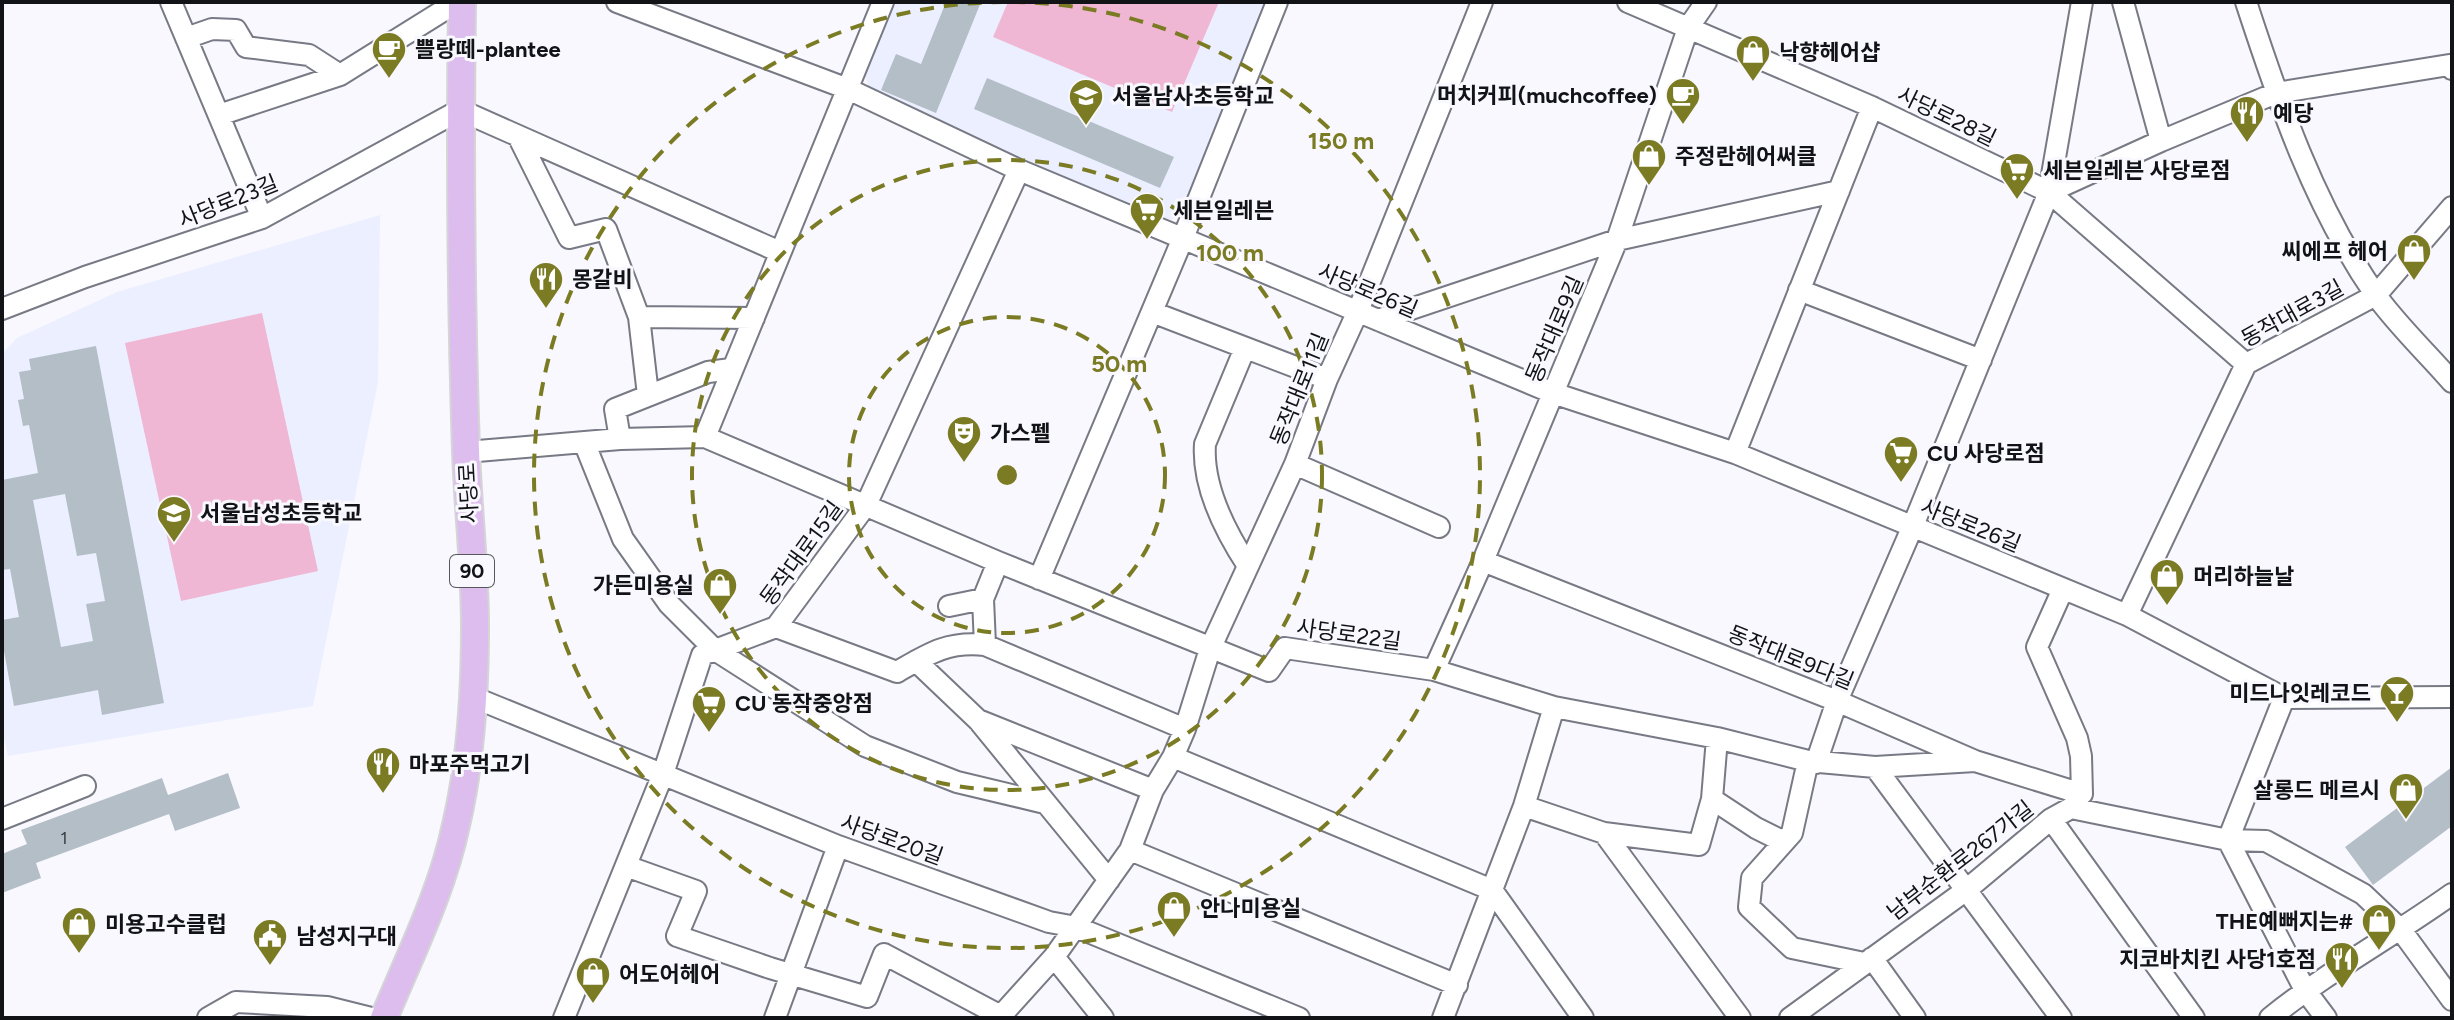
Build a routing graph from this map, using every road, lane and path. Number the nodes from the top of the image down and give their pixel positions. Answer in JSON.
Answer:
{"nodes":[{"id":1,"x":171,"y":2,"type":"edge"},
{"id":2,"x":459,"y":2,"type":"edge"},
{"id":3,"x":883,"y":2,"type":"edge"},
{"id":4,"x":1277,"y":2,"type":"edge"},
{"id":5,"x":1482,"y":2,"type":"edge"},
{"id":6,"x":1628,"y":2,"type":"edge"},
{"id":7,"x":1706,"y":2,"type":"edge"},
{"id":8,"x":2082,"y":2,"type":"edge"},
{"id":9,"x":2123,"y":2,"type":"edge"},
{"id":10,"x":2246,"y":2,"type":"edge"},
{"id":11,"x":630,"y":5,"type":"edge"},
{"id":12,"x":1688,"y":28,"type":"junction"},
{"id":13,"x":186,"y":38,"type":"junction"},
{"id":14,"x":2452,"y":69,"type":"edge"},
{"id":15,"x":340,"y":75,"type":"junction"},
{"id":16,"x":848,"y":89,"type":"junction"},
{"id":17,"x":2276,"y":93,"type":"junction"},
{"id":18,"x":1872,"y":107,"type":"junction"},
{"id":19,"x":460,"y":110,"type":"junction"},
{"id":20,"x":219,"y":115,"type":"junction"},
{"id":21,"x":519,"y":138,"type":"junction"},
{"id":22,"x":2161,"y":141,"type":"junction"},
{"id":23,"x":1019,"y":170,"type":"junction"},
{"id":24,"x":1839,"y":191,"type":"junction"},
{"id":25,"x":2049,"y":192,"type":"junction"},
{"id":26,"x":2452,"y":207,"type":"edge"},
{"id":27,"x":262,"y":218,"type":"junction"},
{"id":28,"x":1183,"y":238,"type":"junction"},
{"id":29,"x":1617,"y":240,"type":"junction"},
{"id":30,"x":780,"y":252,"type":"junction"},
{"id":31,"x":1799,"y":290,"type":"junction"},
{"id":32,"x":2376,"y":295,"type":"junction"},
{"id":33,"x":2,"y":309,"type":"edge"},
{"id":34,"x":1358,"y":311,"type":"junction"},
{"id":35,"x":1152,"y":312,"type":"junction"},
{"id":36,"x":639,"y":317,"type":"junction"},
{"id":37,"x":754,"y":318,"type":"junction"},
{"id":38,"x":1378,"y":320,"type":"junction"},
{"id":39,"x":1245,"y":348,"type":"junction"},
{"id":40,"x":1981,"y":360,"type":"junction"},
{"id":41,"x":2246,"y":364,"type":"junction"},
{"id":42,"x":731,"y":369,"type":"junction"},
{"id":43,"x":1327,"y":379,"type":"junction"},
{"id":44,"x":2452,"y":382,"type":"edge"},
{"id":45,"x":1553,"y":393,"type":"junction"},
{"id":46,"x":648,"y":395,"type":"junction"},
{"id":47,"x":705,"y":437,"type":"junction"},
{"id":48,"x":620,"y":439,"type":"junction"},
{"id":49,"x":584,"y":442,"type":"junction"},
{"id":50,"x":466,"y":452,"type":"junction"},
{"id":51,"x":1735,"y":453,"type":"junction"},
{"id":52,"x":1295,"y":464,"type":"junction"},
{"id":53,"x":866,"y":505,"type":"junction"},
{"id":54,"x":1439,"y":527,"type":"dead end"},
{"id":55,"x":1912,"y":528,"type":"junction"},
{"id":56,"x":1483,"y":561,"type":"junction"},
{"id":57,"x":998,"y":562,"type":"junction"},
{"id":58,"x":1248,"y":566,"type":"junction"},
{"id":59,"x":1039,"y":579,"type":"junction"},
{"id":60,"x":2063,"y":589,"type":"junction"},
{"id":61,"x":983,"y":599,"type":"junction"},
{"id":62,"x":949,"y":606,"type":"dead end"},
{"id":63,"x":2127,"y":615,"type":"junction"},
{"id":64,"x":776,"y":627,"type":"junction"},
{"id":65,"x":985,"y":645,"type":"junction"},
{"id":66,"x":1210,"y":649,"type":"junction"},
{"id":67,"x":715,"y":650,"type":"junction"},
{"id":68,"x":916,"y":661,"type":"junction"},
{"id":69,"x":1434,"y":670,"type":"junction"},
{"id":70,"x":473,"y":697,"type":"junction"},
{"id":71,"x":2452,"y":697,"type":"edge"},
{"id":72,"x":2284,"y":698,"type":"junction"},
{"id":73,"x":1837,"y":701,"type":"junction"},
{"id":74,"x":1554,"y":707,"type":"junction"},
{"id":75,"x":978,"y":720,"type":"junction"},
{"id":76,"x":1185,"y":729,"type":"junction"},
{"id":77,"x":1717,"y":738,"type":"junction"},
{"id":78,"x":1173,"y":757,"type":"junction"},
{"id":79,"x":1975,"y":761,"type":"junction"},
{"id":80,"x":1812,"y":762,"type":"junction"},
{"id":81,"x":1875,"y":767,"type":"junction"},
{"id":82,"x":663,"y":774,"type":"junction"},
{"id":83,"x":85,"y":786,"type":"dead end"},
{"id":84,"x":1153,"y":790,"type":"junction"},
{"id":85,"x":1712,"y":799,"type":"junction"},
{"id":86,"x":1045,"y":803,"type":"junction"},
{"id":87,"x":1524,"y":806,"type":"junction"},
{"id":88,"x":2,"y":819,"type":"edge"},
{"id":89,"x":2051,"y":819,"type":"junction"},
{"id":90,"x":1604,"y":833,"type":"junction"},
{"id":91,"x":2228,"y":840,"type":"junction"},
{"id":92,"x":1784,"y":842,"type":"junction"},
{"id":93,"x":838,"y":846,"type":"junction"},
{"id":94,"x":1130,"y":850,"type":"junction"},
{"id":95,"x":626,"y":866,"type":"junction"},
{"id":96,"x":1109,"y":880,"type":"junction"},
{"id":97,"x":1492,"y":890,"type":"junction"},
{"id":98,"x":1965,"y":891,"type":"junction"},
{"id":99,"x":2452,"y":894,"type":"edge"},
{"id":100,"x":1076,"y":927,"type":"junction"},
{"id":101,"x":2401,"y":930,"type":"junction"},
{"id":102,"x":1054,"y":957,"type":"junction"},
{"id":103,"x":1868,"y":960,"type":"junction"},
{"id":104,"x":791,"y":973,"type":"junction"},
{"id":105,"x":1457,"y":985,"type":"junction"},
{"id":106,"x":2305,"y":990,"type":"junction"},
{"id":107,"x":2452,"y":1000,"type":"edge"},
{"id":108,"x":1000,"y":1017,"type":"edge"},
{"id":109,"x":208,"y":1018,"type":"edge"},
{"id":110,"x":371,"y":1018,"type":"edge"},
{"id":111,"x":384,"y":1018,"type":"edge"},
{"id":112,"x":564,"y":1018,"type":"edge"},
{"id":113,"x":775,"y":1018,"type":"edge"},
{"id":114,"x":1103,"y":1018,"type":"edge"},
{"id":115,"x":1299,"y":1018,"type":"edge"},
{"id":116,"x":1443,"y":1018,"type":"edge"},
{"id":117,"x":1583,"y":1018,"type":"edge"},
{"id":118,"x":1740,"y":1018,"type":"edge"},
{"id":119,"x":1790,"y":1018,"type":"edge"},
{"id":120,"x":1915,"y":1018,"type":"edge"},
{"id":121,"x":2061,"y":1018,"type":"edge"},
{"id":122,"x":2194,"y":1018,"type":"edge"},
{"id":123,"x":2270,"y":1018,"type":"edge"},
{"id":124,"x":2326,"y":1018,"type":"edge"}],
"edges":[{"from":1,"to":13,"type":"street"},
{"from":2,"to":15,"type":"street"},
{"from":2,"to":19,"type":"main road","name":"사당로","number":"90"},
{"from":3,"to":16,"type":"street"},
{"from":4,"to":28,"type":"street"},
{"from":5,"to":34,"type":"street","name":"동작대로11길"},
{"from":6,"to":12,"type":"street","name":"사당로28길"},
{"from":7,"to":12,"type":"street","name":"동작대로9길"},
{"from":8,"to":25,"type":"street"},
{"from":9,"to":22,"type":"street"},
{"from":10,"to":17,"type":"street"},
{"from":11,"to":16,"type":"street","name":"사당로26길"},
{"from":12,"to":18,"type":"street","name":"사당로28길"},
{"from":12,"to":29,"type":"street","name":"동작대로9길"},
{"from":13,"to":15,"type":"street"},
{"from":13,"to":20,"type":"street"},
{"from":14,"to":17,"type":"street"},
{"from":15,"to":20,"type":"street"},
{"from":16,"to":23,"type":"street","name":"사당로26길"},
{"from":16,"to":30,"type":"street"},
{"from":17,"to":22,"type":"street"},
{"from":17,"to":32,"type":"street"},
{"from":18,"to":24,"type":"street"},
{"from":18,"to":25,"type":"street","name":"사당로28길"},
{"from":19,"to":21,"type":"street"},
{"from":19,"to":27,"type":"street","name":"사당로23길"},
{"from":19,"to":50,"type":"main road","name":"사당로","number":"90"},
{"from":20,"to":27,"type":"street"},
{"from":21,"to":30,"type":"street"},
{"from":21,"to":36,"type":"street"},
{"from":22,"to":25,"type":"street"},
{"from":23,"to":28,"type":"street","name":"사당로26길"},
{"from":23,"to":53,"type":"street","name":"동작대로15길"},
{"from":24,"to":29,"type":"street"},
{"from":24,"to":31,"type":"street"},
{"from":25,"to":40,"type":"street"},
{"from":25,"to":41,"type":"street","name":"사당로28길"},
{"from":26,"to":32,"type":"street","name":"동작대로3길"},
{"from":27,"to":33,"type":"street","name":"사당로23길"},
{"from":28,"to":34,"type":"street","name":"사당로26길"},
{"from":28,"to":35,"type":"street"},
{"from":29,"to":38,"type":"street"},
{"from":29,"to":45,"type":"street","name":"동작대로9길"},
{"from":30,"to":37,"type":"street"},
{"from":31,"to":40,"type":"street"},
{"from":31,"to":51,"type":"street"},
{"from":32,"to":41,"type":"street","name":"동작대로3길"},
{"from":32,"to":44,"type":"street"},
{"from":34,"to":38,"type":"street","name":"사당로26길"},
{"from":34,"to":43,"type":"street","name":"동작대로11길"},
{"from":35,"to":39,"type":"street"},
{"from":35,"to":59,"type":"street"},
{"from":36,"to":37,"type":"street"},
{"from":36,"to":46,"type":"street"},
{"from":37,"to":42,"type":"street"},
{"from":38,"to":45,"type":"street","name":"사당로26길"},
{"from":39,"to":43,"type":"street"},
{"from":39,"to":58,"type":"street"},
{"from":40,"to":55,"type":"street"},
{"from":41,"to":63,"type":"street","name":"동작대로3길"},
{"from":42,"to":46,"type":"street"},
{"from":42,"to":47,"type":"street"},
{"from":43,"to":52,"type":"street","name":"동작대로11길"},
{"from":45,"to":51,"type":"street","name":"사당로26길"},
{"from":45,"to":56,"type":"street","name":"동작대로9길"},
{"from":46,"to":48,"type":"street"},
{"from":47,"to":48,"type":"street","name":"사당로22길"},
{"from":47,"to":53,"type":"street","name":"사당로22길"},
{"from":48,"to":49,"type":"street","name":"사당로22길"},
{"from":49,"to":50,"type":"street","name":"사당로22길"},
{"from":49,"to":67,"type":"street"},
{"from":50,"to":70,"type":"main road","name":"사당로","number":"90"},
{"from":51,"to":55,"type":"street","name":"사당로26길"},
{"from":52,"to":54,"type":"street"},
{"from":52,"to":58,"type":"street","name":"동작대로11길"},
{"from":53,"to":57,"type":"street","name":"사당로22길"},
{"from":53,"to":64,"type":"street","name":"동작대로15길"},
{"from":55,"to":60,"type":"street","name":"사당로26길"},
{"from":55,"to":73,"type":"street"},
{"from":56,"to":69,"type":"street","name":"동작대로9길"},
{"from":56,"to":73,"type":"street","name":"동작대로9다길"},
{"from":57,"to":59,"type":"street","name":"사당로22길"},
{"from":57,"to":61,"type":"street"},
{"from":58,"to":66,"type":"street","name":"동작대로11길"},
{"from":59,"to":66,"type":"street","name":"사당로22길"},
{"from":60,"to":63,"type":"street","name":"사당로26길"},
{"from":60,"to":79,"type":"street","name":"동작대로9다길"},
{"from":61,"to":62,"type":"street"},
{"from":61,"to":65,"type":"street"},
{"from":63,"to":72,"type":"street","name":"사당로26길"},
{"from":64,"to":67,"type":"street","name":"동작대로15길"},
{"from":64,"to":68,"type":"street"},
{"from":65,"to":68,"type":"street"},
{"from":65,"to":76,"type":"street"},
{"from":66,"to":69,"type":"street","name":"사당로22길"},
{"from":66,"to":76,"type":"street","name":"동작대로11길"},
{"from":67,"to":82,"type":"street"},
{"from":67,"to":86,"type":"street"},
{"from":68,"to":75,"type":"street"},
{"from":69,"to":74,"type":"street","name":"사당로22길"},
{"from":70,"to":82,"type":"street","name":"사당로20길"},
{"from":70,"to":111,"type":"main road","name":"사당로","number":"90"},
{"from":71,"to":72,"type":"street","name":"사당로26길"},
{"from":72,"to":91,"type":"street"},
{"from":73,"to":79,"type":"street","name":"동작대로9다길"},
{"from":73,"to":80,"type":"street"},
{"from":74,"to":77,"type":"street","name":"사당로22길"},
{"from":74,"to":87,"type":"street"},
{"from":75,"to":84,"type":"street"},
{"from":75,"to":86,"type":"street"},
{"from":76,"to":78,"type":"street","name":"동작대로11길"},
{"from":77,"to":80,"type":"street","name":"사당로22길"},
{"from":77,"to":85,"type":"street"},
{"from":78,"to":84,"type":"street","name":"동작대로11길"},
{"from":78,"to":97,"type":"street"},
{"from":79,"to":81,"type":"street","name":"사당로22길"},
{"from":80,"to":81,"type":"street","name":"사당로22길"},
{"from":80,"to":92,"type":"street"},
{"from":81,"to":98,"type":"street"},
{"from":82,"to":93,"type":"street","name":"사당로20길"},
{"from":82,"to":95,"type":"street"},
{"from":83,"to":88,"type":"street"},
{"from":84,"to":94,"type":"street","name":"동작대로11길"},
{"from":85,"to":90,"type":"street"},
{"from":85,"to":92,"type":"street"},
{"from":86,"to":96,"type":"street"},
{"from":87,"to":90,"type":"street"},
{"from":87,"to":97,"type":"street"},
{"from":89,"to":91,"type":"street","name":"남부순환로267가길"},
{"from":89,"to":98,"type":"street","name":"남부순환로267가길"},
{"from":89,"to":122,"type":"street"},
{"from":90,"to":118,"type":"street"},
{"from":91,"to":101,"type":"street","name":"남부순환로267가길"},
{"from":91,"to":106,"type":"street"},
{"from":92,"to":103,"type":"street"},
{"from":93,"to":100,"type":"street","name":"사당로20길"},
{"from":93,"to":104,"type":"street"},
{"from":94,"to":96,"type":"street","name":"동작대로11길"},
{"from":94,"to":105,"type":"street"},
{"from":95,"to":104,"type":"street"},
{"from":95,"to":112,"type":"street"},
{"from":96,"to":100,"type":"street","name":"동작대로11길"},
{"from":97,"to":105,"type":"street"},
{"from":97,"to":117,"type":"street"},
{"from":98,"to":103,"type":"street","name":"남부순환로267가길"},
{"from":98,"to":121,"type":"street"},
{"from":99,"to":101,"type":"street"},
{"from":100,"to":102,"type":"street","name":"동작대로11길"},
{"from":100,"to":115,"type":"street","name":"사당로20길"},
{"from":101,"to":106,"type":"street"},
{"from":101,"to":107,"type":"street","name":"남부순환로267가길"},
{"from":102,"to":108,"type":"street","name":"동작대로11길"},
{"from":102,"to":114,"type":"street"},
{"from":103,"to":119,"type":"street","name":"남부순환로267가길"},
{"from":103,"to":120,"type":"street"},
{"from":104,"to":108,"type":"street"},
{"from":104,"to":113,"type":"street"},
{"from":105,"to":116,"type":"street"},
{"from":106,"to":123,"type":"street"},
{"from":106,"to":124,"type":"street"},
{"from":109,"to":110,"type":"street"}]}
